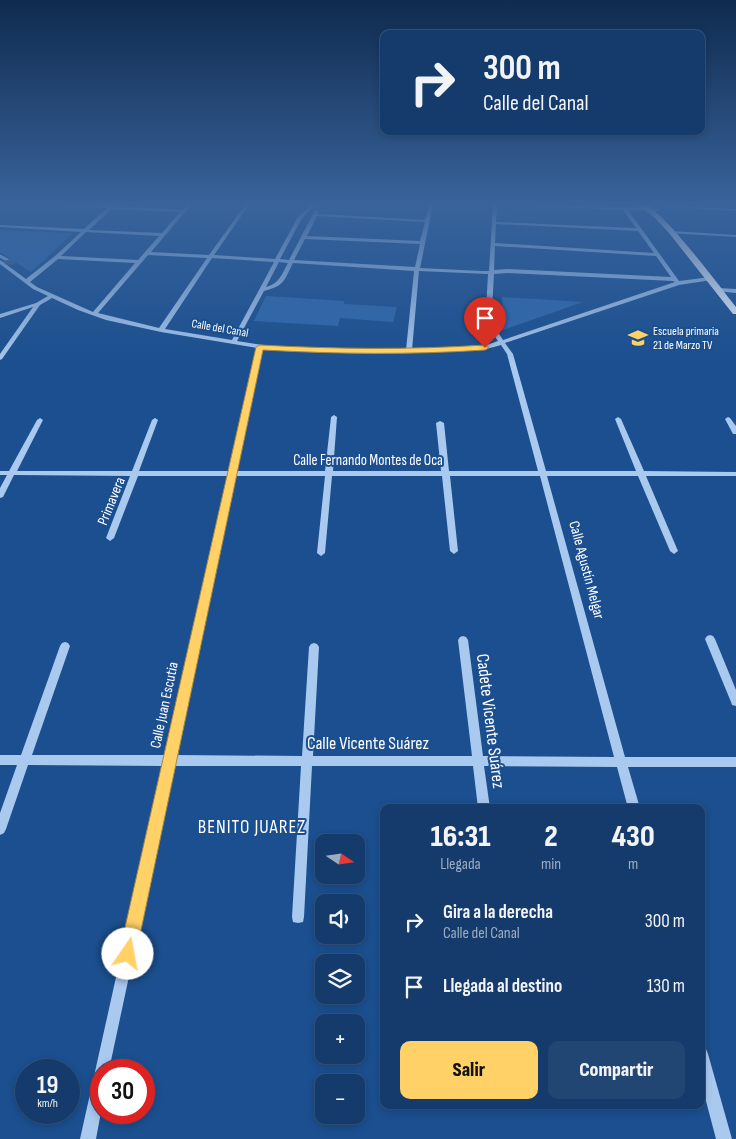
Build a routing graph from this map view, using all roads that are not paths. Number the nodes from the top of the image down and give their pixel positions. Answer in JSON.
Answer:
{"nodes":[{"id":1,"x":56,"y":258,"type":"edge"},
{"id":2,"x":76,"y":258,"type":"edge"},
{"id":3,"x":143,"y":258,"type":"edge"},
{"id":4,"x":209,"y":258,"type":"edge"},
{"id":5,"x":236,"y":258,"type":"edge"},
{"id":6,"x":293,"y":258,"type":"edge"},
{"id":7,"x":419,"y":258,"type":"edge"},
{"id":8,"x":492,"y":258,"type":"edge"},
{"id":9,"x":658,"y":258,"type":"edge"},
{"id":10,"x":692,"y":258,"type":"edge"},
{"id":11,"x":277,"y":260,"type":"junction"},
{"id":12,"x":291,"y":261,"type":"junction"},
{"id":13,"x":0,"y":262,"type":"edge"},
{"id":14,"x":140,"y":262,"type":"junction"},
{"id":15,"x":8,"y":266,"type":"junction"},
{"id":16,"x":417,"y":268,"type":"junction"},
{"id":17,"x":0,"y":269,"type":"edge"},
{"id":18,"x":491,"y":272,"type":"junction"},
{"id":19,"x":710,"y":280,"type":"junction"},
{"id":20,"x":676,"y":281,"type":"junction"},
{"id":21,"x":26,"y":282,"type":"junction"},
{"id":22,"x":261,"y":290,"type":"junction"},
{"id":23,"x":718,"y":290,"type":"junction"},
{"id":24,"x":736,"y":291,"type":"edge"},
{"id":25,"x":52,"y":296,"type":"junction"},
{"id":26,"x":38,"y":304,"type":"junction"},
{"id":27,"x":736,"y":312,"type":"edge"},
{"id":28,"x":94,"y":314,"type":"junction"},
{"id":29,"x":0,"y":316,"type":"edge"},
{"id":30,"x":161,"y":330,"type":"junction"},
{"id":31,"x":234,"y":342,"type":"junction"},
{"id":32,"x":504,"y":343,"type":"junction"},
{"id":33,"x":260,"y":347,"type":"junction"},
{"id":34,"x":408,"y":352,"type":"junction"},
{"id":35,"x":0,"y":358,"type":"edge"},
{"id":36,"x":334,"y":417,"type":"dead end"},
{"id":37,"x":618,"y":419,"type":"dead end"},
{"id":38,"x":728,"y":419,"type":"dead end"},
{"id":39,"x":40,"y":420,"type":"dead end"},
{"id":40,"x":155,"y":420,"type":"dead end"},
{"id":41,"x":440,"y":422,"type":"dead end"},
{"id":42,"x":736,"y":432,"type":"edge"},
{"id":43,"x":232,"y":472,"type":"junction"},
{"id":44,"x":0,"y":473,"type":"edge"},
{"id":45,"x":12,"y":473,"type":"junction"},
{"id":46,"x":136,"y":473,"type":"junction"},
{"id":47,"x":328,"y":474,"type":"junction"},
{"id":48,"x":445,"y":474,"type":"junction"},
{"id":49,"x":543,"y":474,"type":"junction"},
{"id":50,"x":641,"y":474,"type":"junction"},
{"id":51,"x":736,"y":474,"type":"edge"},
{"id":52,"x":0,"y":495,"type":"edge"},
{"id":53,"x":110,"y":538,"type":"dead end"},
{"id":54,"x":454,"y":551,"type":"dead end"},
{"id":55,"x":674,"y":551,"type":"dead end"},
{"id":56,"x":321,"y":552,"type":"dead end"},
{"id":57,"x":710,"y":639,"type":"dead end"},
{"id":58,"x":463,"y":640,"type":"dead end"},
{"id":59,"x":65,"y":646,"type":"dead end"},
{"id":60,"x":314,"y":647,"type":"dead end"},
{"id":61,"x":736,"y":702,"type":"edge"},
{"id":62,"x":0,"y":760,"type":"edge"},
{"id":63,"x":25,"y":760,"type":"junction"},
{"id":64,"x":170,"y":760,"type":"junction"},
{"id":65,"x":308,"y":761,"type":"junction"},
{"id":66,"x":479,"y":761,"type":"junction"},
{"id":67,"x":622,"y":762,"type":"junction"},
{"id":68,"x":736,"y":762,"type":"edge"},
{"id":69,"x":484,"y":804,"type":"edge"},
{"id":70,"x":633,"y":804,"type":"edge"},
{"id":71,"x":0,"y":829,"type":"edge"},
{"id":72,"x":298,"y":916,"type":"dead end"},
{"id":73,"x":104,"y":1059,"type":"edge"},
{"id":74,"x":705,"y":1069,"type":"edge"},
{"id":75,"x":91,"y":1124,"type":"edge"},
{"id":76,"x":88,"y":1139,"type":"edge"},
{"id":77,"x":724,"y":1139,"type":"edge"}],
"edges":[{"from":1,"to":21,"type":"street"},
{"from":2,"to":14,"type":"street"},
{"from":3,"to":14,"type":"street"},
{"from":4,"to":30,"type":"street"},
{"from":5,"to":11,"type":"street"},
{"from":6,"to":12,"type":"street"},
{"from":7,"to":16,"type":"street"},
{"from":8,"to":18,"type":"street","name":"Calle Agustín Melgar"},
{"from":9,"to":20,"type":"street"},
{"from":10,"to":19,"type":"main road"},
{"from":11,"to":12,"type":"street"},
{"from":11,"to":22,"type":"street"},
{"from":12,"to":16,"type":"street"},
{"from":12,"to":22,"type":"street"},
{"from":13,"to":15,"type":"street","name":"Calle del Canal"},
{"from":14,"to":28,"type":"street"},
{"from":15,"to":17,"type":"street"},
{"from":15,"to":21,"type":"street","name":"Calle del Canal"},
{"from":16,"to":18,"type":"street"},
{"from":16,"to":34,"type":"street"},
{"from":18,"to":20,"type":"street"},
{"from":18,"to":32,"type":"street","name":"Calle Agustín Melgar"},
{"from":19,"to":20,"type":"street","name":"Calle del Canal"},
{"from":19,"to":23,"type":"main road"},
{"from":20,"to":32,"type":"street","name":"Calle del Canal"},
{"from":21,"to":25,"type":"street","name":"Calle del Canal"},
{"from":22,"to":31,"type":"street"},
{"from":23,"to":24,"type":"street"},
{"from":23,"to":27,"type":"main road"},
{"from":25,"to":26,"type":"street"},
{"from":25,"to":28,"type":"street","name":"Calle del Canal"},
{"from":26,"to":29,"type":"street"},
{"from":26,"to":35,"type":"street"},
{"from":28,"to":30,"type":"street","name":"Calle del Canal"},
{"from":30,"to":31,"type":"street","name":"Calle del Canal"},
{"from":31,"to":33,"type":"street","name":"Calle del Canal"},
{"from":32,"to":34,"type":"street","name":"Calle del Canal"},
{"from":32,"to":49,"type":"street","name":"Calle Agustín Melgar"},
{"from":33,"to":34,"type":"street","name":"Calle del Canal"},
{"from":33,"to":43,"type":"street","name":"Calle Juan Escutia"},
{"from":36,"to":47,"type":"street"},
{"from":37,"to":50,"type":"street"},
{"from":38,"to":42,"type":"street"},
{"from":39,"to":45,"type":"street"},
{"from":40,"to":46,"type":"street","name":"Primavera"},
{"from":41,"to":48,"type":"street"},
{"from":43,"to":46,"type":"street","name":"Calle Fernando Montes de Oca"},
{"from":43,"to":47,"type":"street","name":"Calle Fernando Montes de Oca"},
{"from":43,"to":64,"type":"street","name":"Calle Juan Escutia"},
{"from":44,"to":45,"type":"street","name":"Calle Fernando Montes de Oca"},
{"from":45,"to":46,"type":"street","name":"Calle Fernando Montes de Oca"},
{"from":45,"to":52,"type":"street"},
{"from":46,"to":53,"type":"street","name":"Primavera"},
{"from":47,"to":48,"type":"street","name":"Calle Fernando Montes de Oca"},
{"from":47,"to":56,"type":"street"},
{"from":48,"to":49,"type":"street","name":"Calle Fernando Montes de Oca"},
{"from":48,"to":54,"type":"street"},
{"from":49,"to":50,"type":"street","name":"Calle Fernando Montes de Oca"},
{"from":49,"to":67,"type":"street","name":"Calle Agustín Melgar"},
{"from":50,"to":51,"type":"street","name":"Calle Fernando Montes de Oca"},
{"from":50,"to":55,"type":"street"},
{"from":57,"to":61,"type":"street"},
{"from":58,"to":66,"type":"street","name":"Cadete Vicente Suárez"},
{"from":59,"to":63,"type":"street"},
{"from":60,"to":65,"type":"street"},
{"from":62,"to":63,"type":"street","name":"Calle Vicente Suárez"},
{"from":63,"to":64,"type":"street","name":"Calle Vicente Suárez"},
{"from":63,"to":71,"type":"street"},
{"from":64,"to":65,"type":"street","name":"Calle Vicente Suárez"},
{"from":64,"to":73,"type":"street","name":"Calle Juan Escutia"},
{"from":65,"to":66,"type":"street","name":"Calle Vicente Suárez"},
{"from":65,"to":72,"type":"street"},
{"from":66,"to":67,"type":"street","name":"Calle Vicente Suárez"},
{"from":66,"to":69,"type":"street","name":"Cadete Vicente Suárez"},
{"from":67,"to":68,"type":"street","name":"Calle Vicente Suárez"},
{"from":67,"to":70,"type":"street","name":"Calle Agustín Melgar"},
{"from":74,"to":77,"type":"street"},
{"from":75,"to":76,"type":"street"}]}
